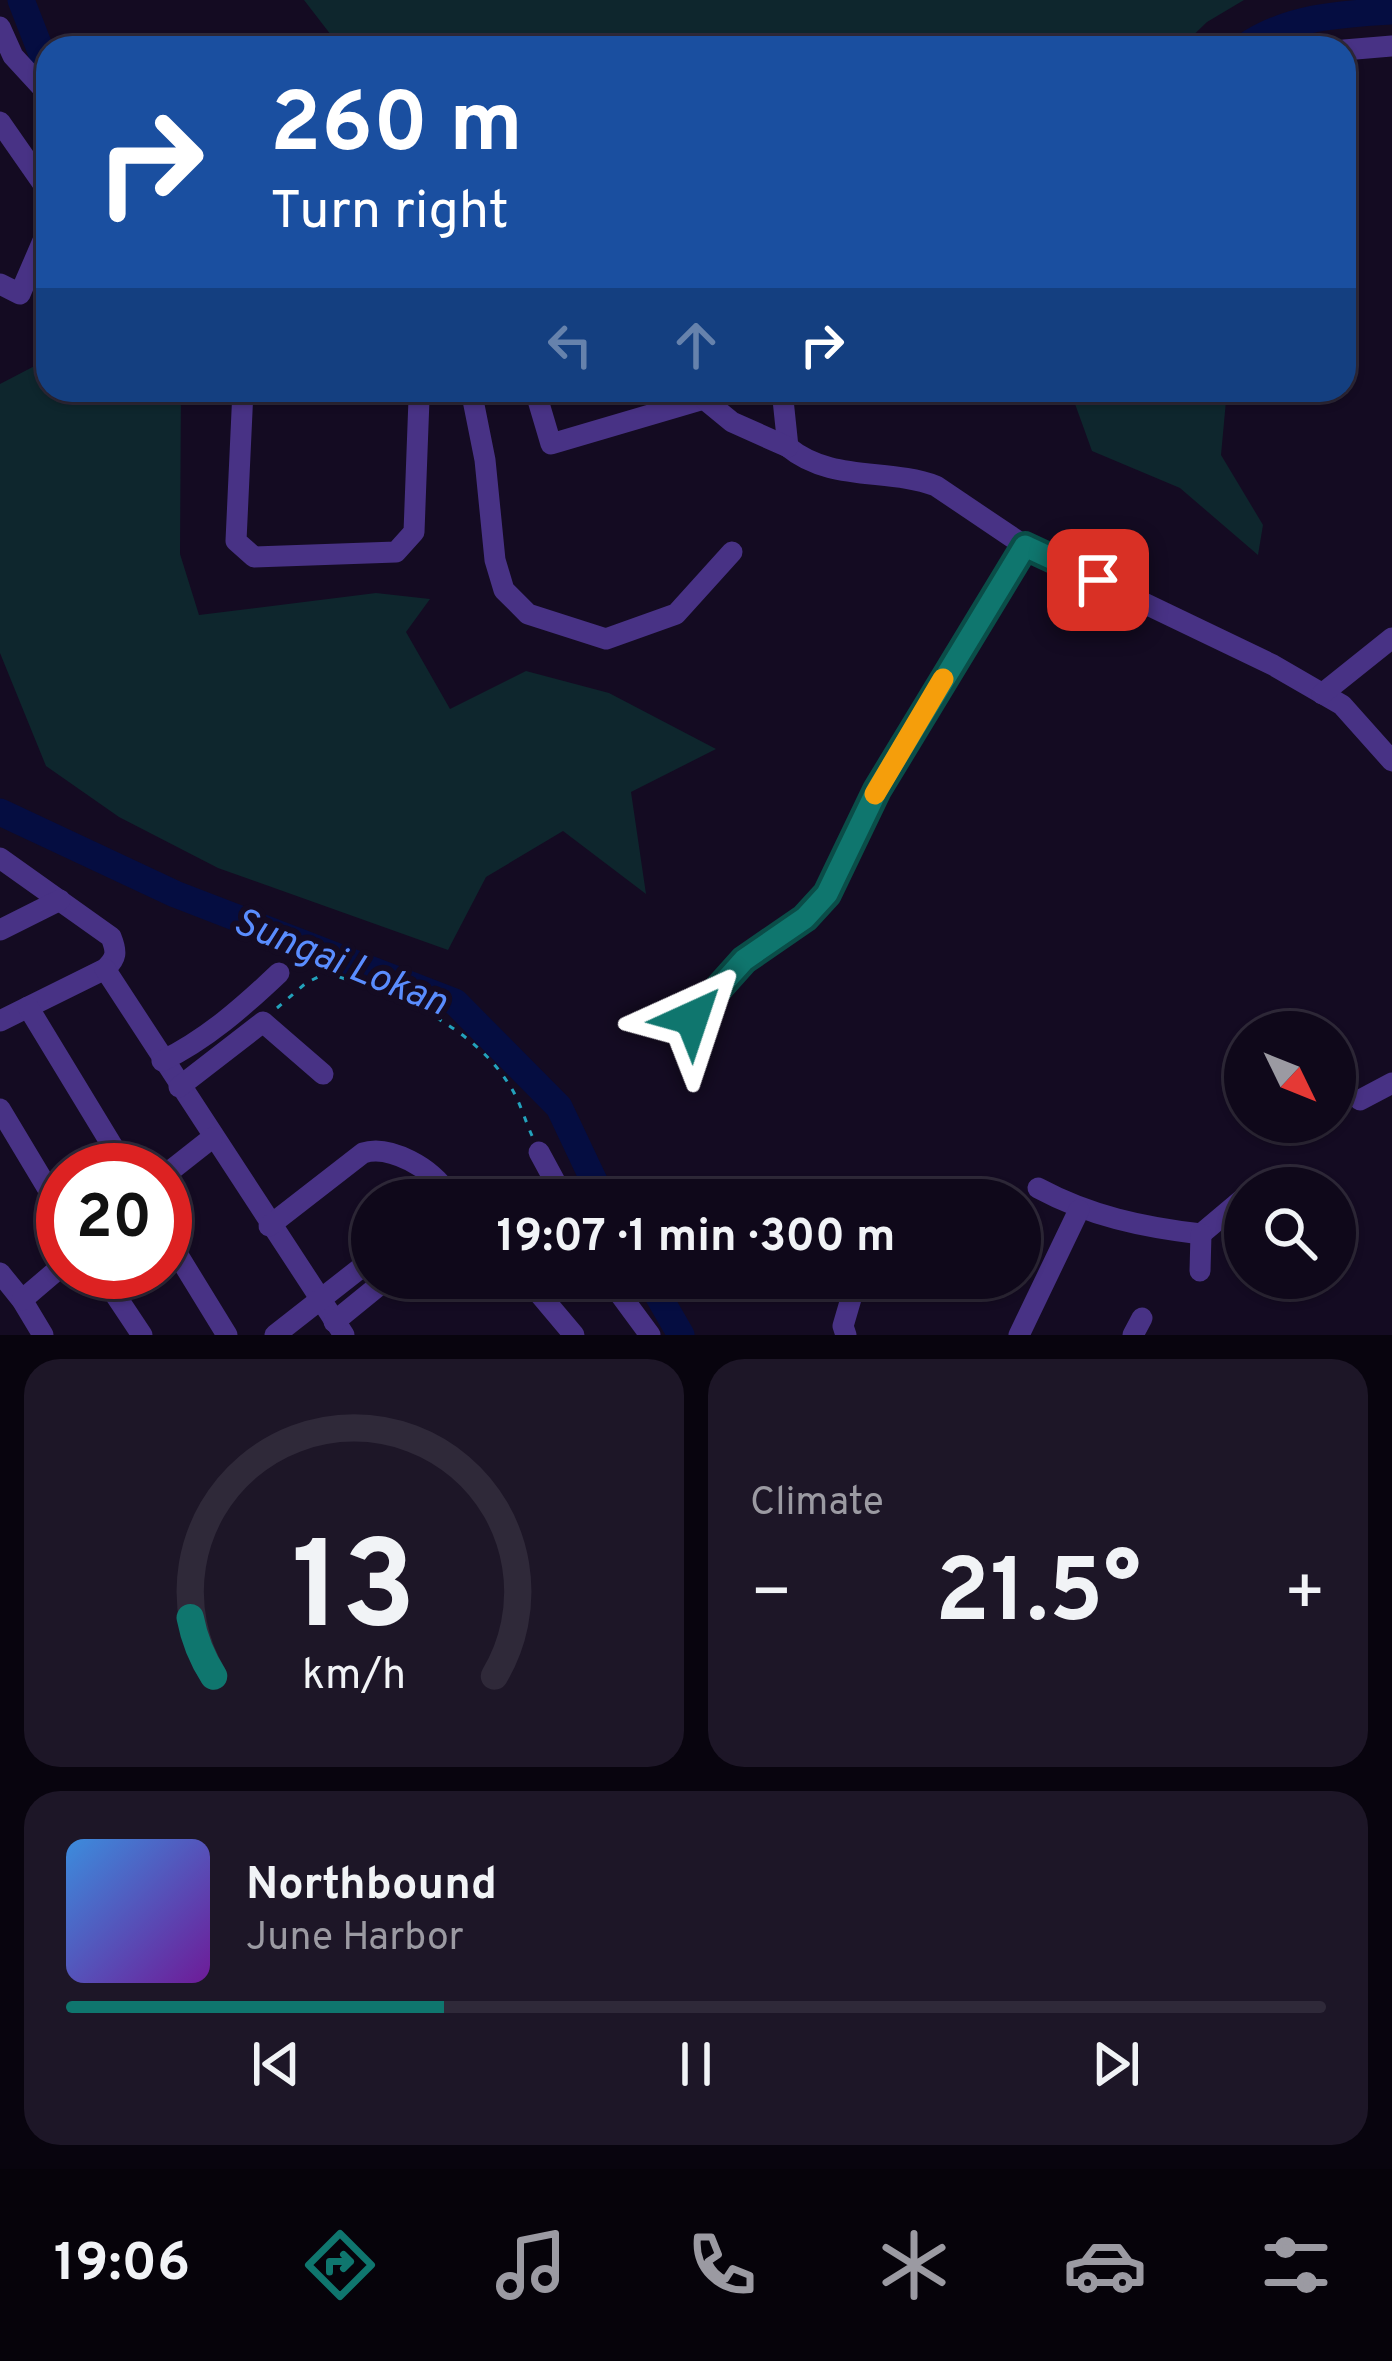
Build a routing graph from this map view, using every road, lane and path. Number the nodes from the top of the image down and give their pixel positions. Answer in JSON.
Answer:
{"nodes":[{"id":1,"x":0,"y":27,"type":"edge"},
{"id":2,"x":1392,"y":46,"type":"edge"},
{"id":3,"x":1356,"y":49,"type":"edge"},
{"id":4,"x":36,"y":81,"type":"edge"},
{"id":5,"x":0,"y":122,"type":"edge"},
{"id":6,"x":36,"y":174,"type":"edge"},
{"id":7,"x":36,"y":257,"type":"edge"},
{"id":8,"x":0,"y":284,"type":"edge"},
{"id":9,"x":242,"y":402,"type":"edge"},
{"id":10,"x":418,"y":402,"type":"edge"},
{"id":11,"x":473,"y":402,"type":"edge"},
{"id":12,"x":539,"y":402,"type":"edge"},
{"id":13,"x":680,"y":402,"type":"edge"},
{"id":14,"x":712,"y":402,"type":"edge"},
{"id":15,"x":783,"y":402,"type":"edge"},
{"id":16,"x":788,"y":446,"type":"junction"},
{"id":17,"x":1025,"y":546,"type":"junction"},
{"id":18,"x":732,"y":552,"type":"dead end"},
{"id":19,"x":1392,"y":638,"type":"edge"},
{"id":20,"x":1322,"y":694,"type":"junction"},
{"id":21,"x":1392,"y":761,"type":"edge"},
{"id":22,"x":0,"y":858,"type":"edge"},
{"id":23,"x":60,"y":900,"type":"junction"},
{"id":24,"x":0,"y":930,"type":"edge"},
{"id":25,"x":110,"y":960,"type":"junction"},
{"id":26,"x":279,"y":973,"type":"dead end"},
{"id":27,"x":28,"y":1007,"type":"junction"},
{"id":28,"x":0,"y":1021,"type":"edge"},
{"id":29,"x":263,"y":1022,"type":"junction"},
{"id":30,"x":673,"y":1033,"type":"dead end"},
{"id":31,"x":162,"y":1061,"type":"junction"},
{"id":32,"x":322,"y":1074,"type":"dead end"},
{"id":33,"x":1392,"y":1083,"type":"edge"},
{"id":34,"x":179,"y":1088,"type":"junction"},
{"id":35,"x":1360,"y":1100,"type":"dead end"},
{"id":36,"x":0,"y":1109,"type":"edge"},
{"id":37,"x":212,"y":1138,"type":"junction"},
{"id":38,"x":111,"y":1143,"type":"edge"},
{"id":39,"x":539,"y":1152,"type":"joint"},
{"id":40,"x":192,"y":1154,"type":"edge"},
{"id":41,"x":36,"y":1169,"type":"edge"},
{"id":42,"x":433,"y":1179,"type":"edge"},
{"id":43,"x":554,"y":1179,"type":"edge"},
{"id":44,"x":1041,"y":1190,"type":"edge"},
{"id":45,"x":1079,"y":1210,"type":"junction"},
{"id":46,"x":1224,"y":1215,"type":"edge"},
{"id":47,"x":269,"y":1226,"type":"junction"},
{"id":48,"x":1201,"y":1234,"type":"junction"},
{"id":49,"x":1200,"y":1270,"type":"dead end"},
{"id":50,"x":351,"y":1275,"type":"edge"},
{"id":51,"x":36,"y":1276,"type":"edge"},
{"id":52,"x":192,"y":1278,"type":"edge"},
{"id":53,"x":8,"y":1288,"type":"edge"},
{"id":54,"x":118,"y":1299,"type":"edge"},
{"id":55,"x":321,"y":1299,"type":"junction"},
{"id":56,"x":368,"y":1299,"type":"edge"},
{"id":57,"x":544,"y":1299,"type":"edge"},
{"id":58,"x":623,"y":1299,"type":"edge"},
{"id":59,"x":851,"y":1299,"type":"edge"},
{"id":60,"x":339,"y":1329,"type":"edge"},
{"id":61,"x":288,"y":1331,"type":"edge"},
{"id":62,"x":43,"y":1335,"type":"edge"},
{"id":63,"x":142,"y":1335,"type":"edge"},
{"id":64,"x":227,"y":1335,"type":"edge"},
{"id":65,"x":574,"y":1335,"type":"edge"},
{"id":66,"x":650,"y":1335,"type":"edge"},
{"id":67,"x":845,"y":1335,"type":"edge"},
{"id":68,"x":1018,"y":1335,"type":"edge"}],
"edges":[{"from":1,"to":4,"type":"street"},
{"from":2,"to":3,"type":"street"},
{"from":5,"to":6,"type":"street"},
{"from":7,"to":8,"type":"street"},
{"from":9,"to":10,"type":"street"},
{"from":11,"to":18,"type":"street"},
{"from":12,"to":13,"type":"street"},
{"from":14,"to":16,"type":"street"},
{"from":15,"to":16,"type":"street"},
{"from":16,"to":17,"type":"street"},
{"from":17,"to":20,"type":"street"},
{"from":17,"to":30,"type":"street"},
{"from":19,"to":20,"type":"street"},
{"from":20,"to":21,"type":"street"},
{"from":22,"to":23,"type":"street"},
{"from":23,"to":24,"type":"street"},
{"from":23,"to":25,"type":"street"},
{"from":25,"to":27,"type":"street"},
{"from":25,"to":31,"type":"street"},
{"from":26,"to":31,"type":"street"},
{"from":27,"to":28,"type":"street"},
{"from":27,"to":38,"type":"street"},
{"from":29,"to":32,"type":"street"},
{"from":29,"to":34,"type":"street"},
{"from":29,"to":39,"type":"path"},
{"from":31,"to":34,"type":"street"},
{"from":33,"to":35,"type":"street"},
{"from":34,"to":37,"type":"street"},
{"from":36,"to":41,"type":"street"},
{"from":37,"to":40,"type":"street"},
{"from":37,"to":47,"type":"street"},
{"from":39,"to":43,"type":"street"},
{"from":42,"to":47,"type":"street"},
{"from":44,"to":45,"type":"street"},
{"from":45,"to":48,"type":"street"},
{"from":45,"to":68,"type":"street"},
{"from":46,"to":48,"type":"street"},
{"from":47,"to":55,"type":"street"},
{"from":48,"to":49,"type":"street"},
{"from":50,"to":55,"type":"street"},
{"from":51,"to":53,"type":"street"},
{"from":52,"to":64,"type":"street"},
{"from":53,"to":62,"type":"street"},
{"from":54,"to":63,"type":"street"},
{"from":55,"to":60,"type":"street"},
{"from":55,"to":61,"type":"street"},
{"from":56,"to":60,"type":"street"},
{"from":57,"to":65,"type":"street"},
{"from":58,"to":66,"type":"street"},
{"from":59,"to":67,"type":"street"}]}
